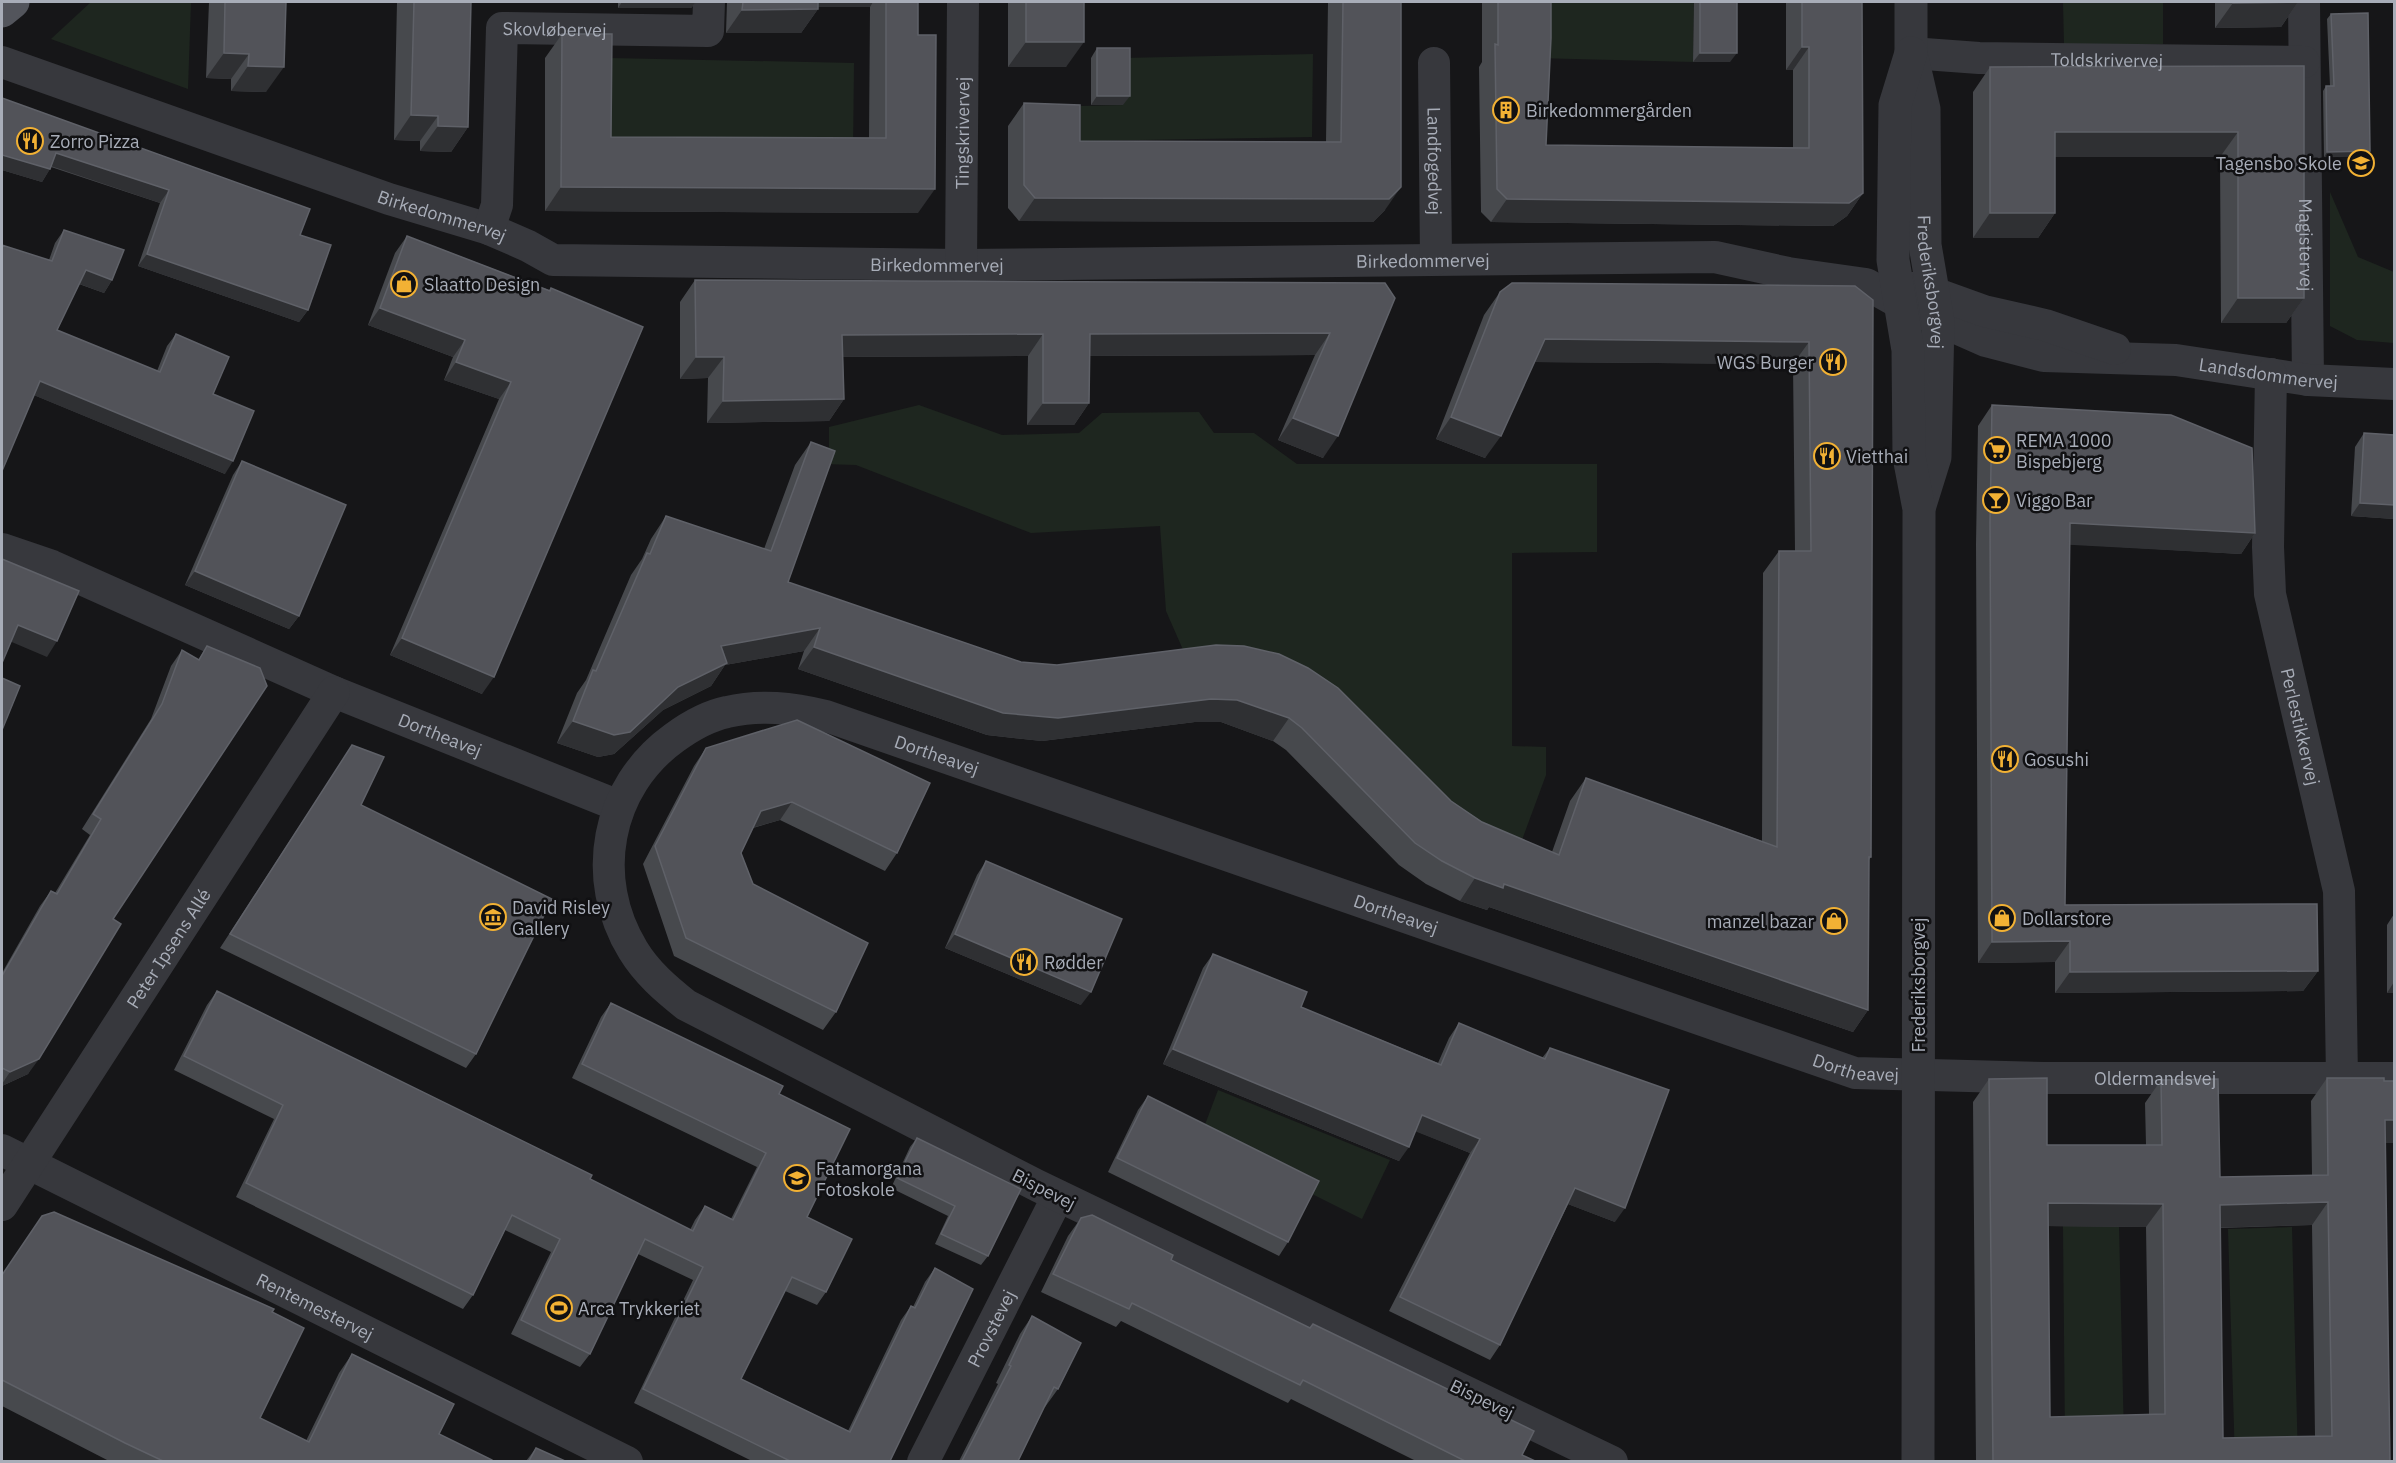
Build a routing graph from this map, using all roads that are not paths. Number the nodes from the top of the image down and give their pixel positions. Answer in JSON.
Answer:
{"nodes":[{"id":1,"x":13,"y":2,"type":"edge"},
{"id":2,"x":709,"y":2,"type":"edge"},
{"id":3,"x":963,"y":2,"type":"edge"},
{"id":4,"x":1911,"y":2,"type":"edge"},
{"id":5,"x":2304,"y":2,"type":"edge"},
{"id":6,"x":2,"y":11,"type":"edge"},
{"id":7,"x":1911,"y":53,"type":"junction"},
{"id":8,"x":2,"y":62,"type":"edge"},
{"id":9,"x":2304,"y":62,"type":"junction"},
{"id":10,"x":1434,"y":63,"type":"dead end"},
{"id":11,"x":489,"y":229,"type":"junction"},
{"id":12,"x":1436,"y":259,"type":"junction"},
{"id":13,"x":961,"y":265,"type":"junction"},
{"id":14,"x":1900,"y":303,"type":"junction"},
{"id":15,"x":1936,"y":307,"type":"junction"},
{"id":16,"x":2271,"y":374,"type":"junction"},
{"id":17,"x":2308,"y":380,"type":"junction"},
{"id":18,"x":2394,"y":384,"type":"edge"},
{"id":19,"x":1919,"y":509,"type":"junction"},
{"id":20,"x":2,"y":549,"type":"edge"},
{"id":21,"x":334,"y":692,"type":"junction"},
{"id":22,"x":619,"y":806,"type":"junction"},
{"id":23,"x":1918,"y":1076,"type":"junction"},
{"id":24,"x":2342,"y":1078,"type":"junction"},
{"id":25,"x":2394,"y":1078,"type":"edge"},
{"id":26,"x":2,"y":1150,"type":"edge"},
{"id":27,"x":30,"y":1164,"type":"junction"},
{"id":28,"x":1058,"y":1196,"type":"junction"},
{"id":29,"x":2,"y":1205,"type":"edge"},
{"id":30,"x":627,"y":1461,"type":"edge"},
{"id":31,"x":924,"y":1461,"type":"edge"},
{"id":32,"x":1612,"y":1461,"type":"edge"},
{"id":33,"x":1918,"y":1461,"type":"edge"}],
"edges":[{"from":1,"to":6,"type":"main road"},
{"from":2,"to":11,"type":"street","name":"Skovløbervej"},
{"from":3,"to":13,"type":"street","name":"Tingskrivervej"},
{"from":4,"to":7,"type":"street","name":"Frederiksborgvej"},
{"from":5,"to":9,"type":"street","name":"Magistervej"},
{"from":7,"to":9,"type":"street","name":"Toldskrivervej"},
{"from":7,"to":14,"type":"street","name":"Frederiksborgvej"},
{"from":7,"to":15,"type":"street","name":"Frederiksborgvej"},
{"from":8,"to":11,"type":"street","name":"Birkedommervej"},
{"from":9,"to":17,"type":"street","name":"Magistervej"},
{"from":10,"to":12,"type":"street","name":"Landfogedvej"},
{"from":11,"to":13,"type":"street","name":"Birkedommervej"},
{"from":12,"to":13,"type":"street","name":"Birkedommervej"},
{"from":12,"to":14,"type":"street","name":"Birkedommervej"},
{"from":14,"to":15,"type":"street","name":"Landsdommervej"},
{"from":14,"to":19,"type":"street","name":"Frederiksborgvej"},
{"from":15,"to":16,"type":"street","name":"Landsdommervej"},
{"from":15,"to":19,"type":"street","name":"Frederiksborgvej"},
{"from":16,"to":17,"type":"street","name":"Landsdommervej"},
{"from":16,"to":24,"type":"street","name":"Perlestikkervej"},
{"from":17,"to":18,"type":"street","name":"Landsdommervej"},
{"from":19,"to":23,"type":"street","name":"Frederiksborgvej"},
{"from":20,"to":21,"type":"street","name":"Dortheavej"},
{"from":21,"to":22,"type":"street","name":"Dortheavej"},
{"from":21,"to":27,"type":"street","name":"Peter Ipsens Allé"},
{"from":22,"to":23,"type":"street","name":"Dortheavej"},
{"from":22,"to":28,"type":"street","name":"Bispevej"},
{"from":23,"to":24,"type":"street","name":"Oldermandsvej"},
{"from":23,"to":33,"type":"street","name":"Frederiksborgvej"},
{"from":24,"to":25,"type":"street","name":"Oldermandsvej"},
{"from":26,"to":27,"type":"street","name":"Rentemestervej"},
{"from":27,"to":29,"type":"street","name":"Peter Ipsens Allé"},
{"from":27,"to":30,"type":"street","name":"Rentemestervej"},
{"from":28,"to":31,"type":"street","name":"Provstevej"},
{"from":28,"to":32,"type":"street","name":"Bispevej"}]}
